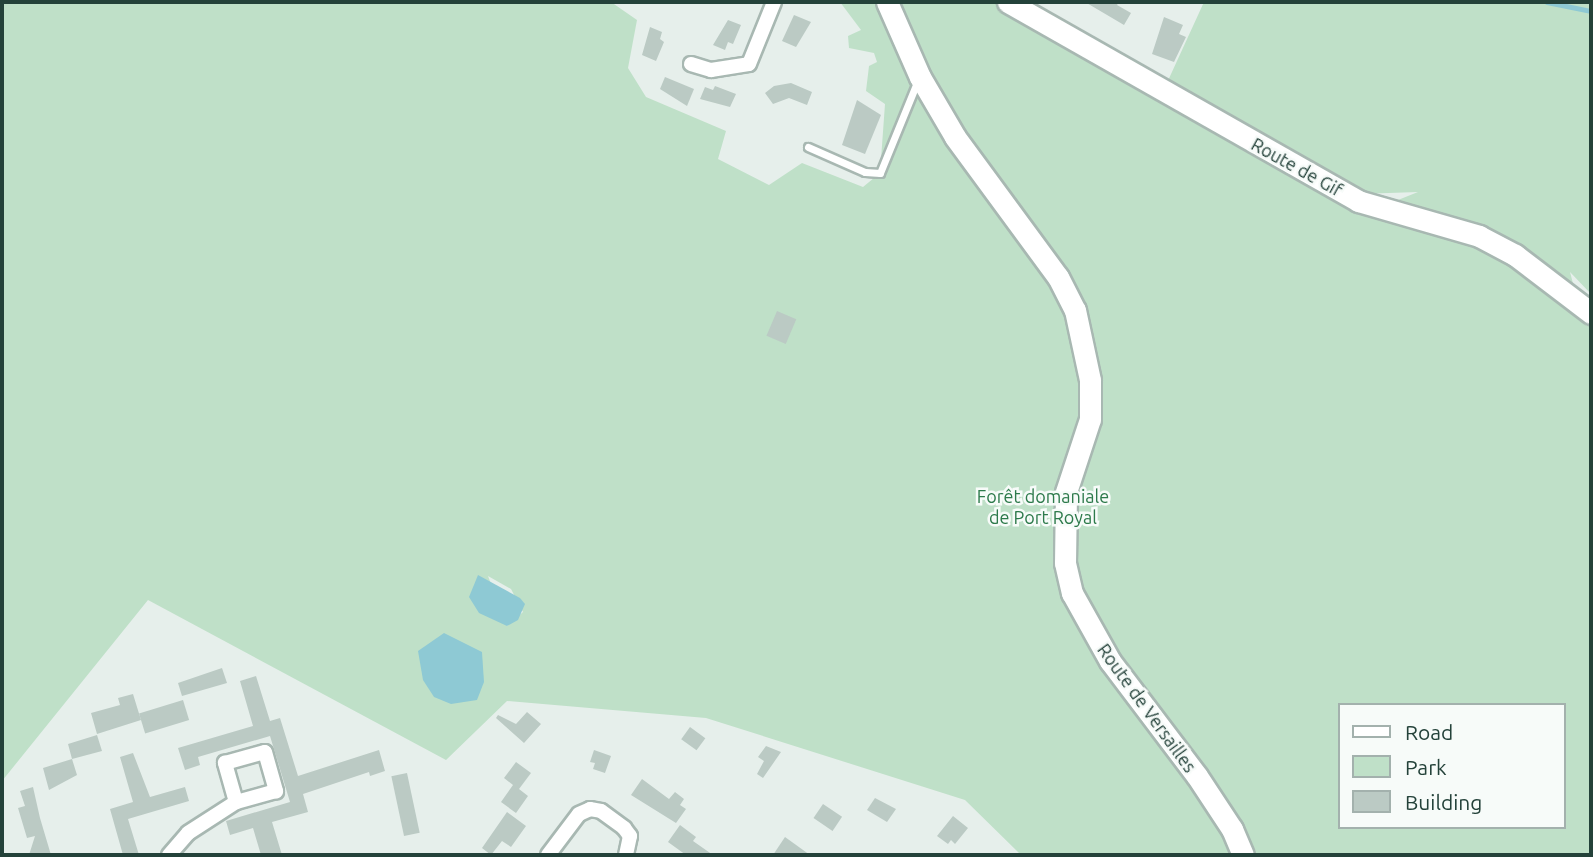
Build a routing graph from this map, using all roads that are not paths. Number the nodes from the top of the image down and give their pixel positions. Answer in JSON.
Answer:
{"nodes":[{"id":1,"x":774,"y":2,"type":"edge"},
{"id":2,"x":887,"y":2,"type":"edge"},
{"id":3,"x":1008,"y":2,"type":"edge"},
{"id":4,"x":691,"y":64,"type":"dead end"},
{"id":5,"x":920,"y":77,"type":"junction"},
{"id":6,"x":808,"y":148,"type":"dead end"},
{"id":7,"x":1591,"y":313,"type":"edge"},
{"id":8,"x":236,"y":802,"type":"dead end"},
{"id":9,"x":169,"y":855,"type":"edge"},
{"id":10,"x":548,"y":855,"type":"edge"},
{"id":11,"x":625,"y":855,"type":"edge"},
{"id":12,"x":1243,"y":855,"type":"edge"}],
"edges":[{"from":1,"to":4,"type":"street"},
{"from":2,"to":5,"type":"main road","name":"Route de Versailles"},
{"from":3,"to":7,"type":"main road","name":"Route de Gif"},
{"from":5,"to":6,"type":"lane"},
{"from":5,"to":12,"type":"main road","name":"Route de Versailles"},
{"from":8,"to":9,"type":"street"},
{"from":10,"to":11,"type":"street"}]}
